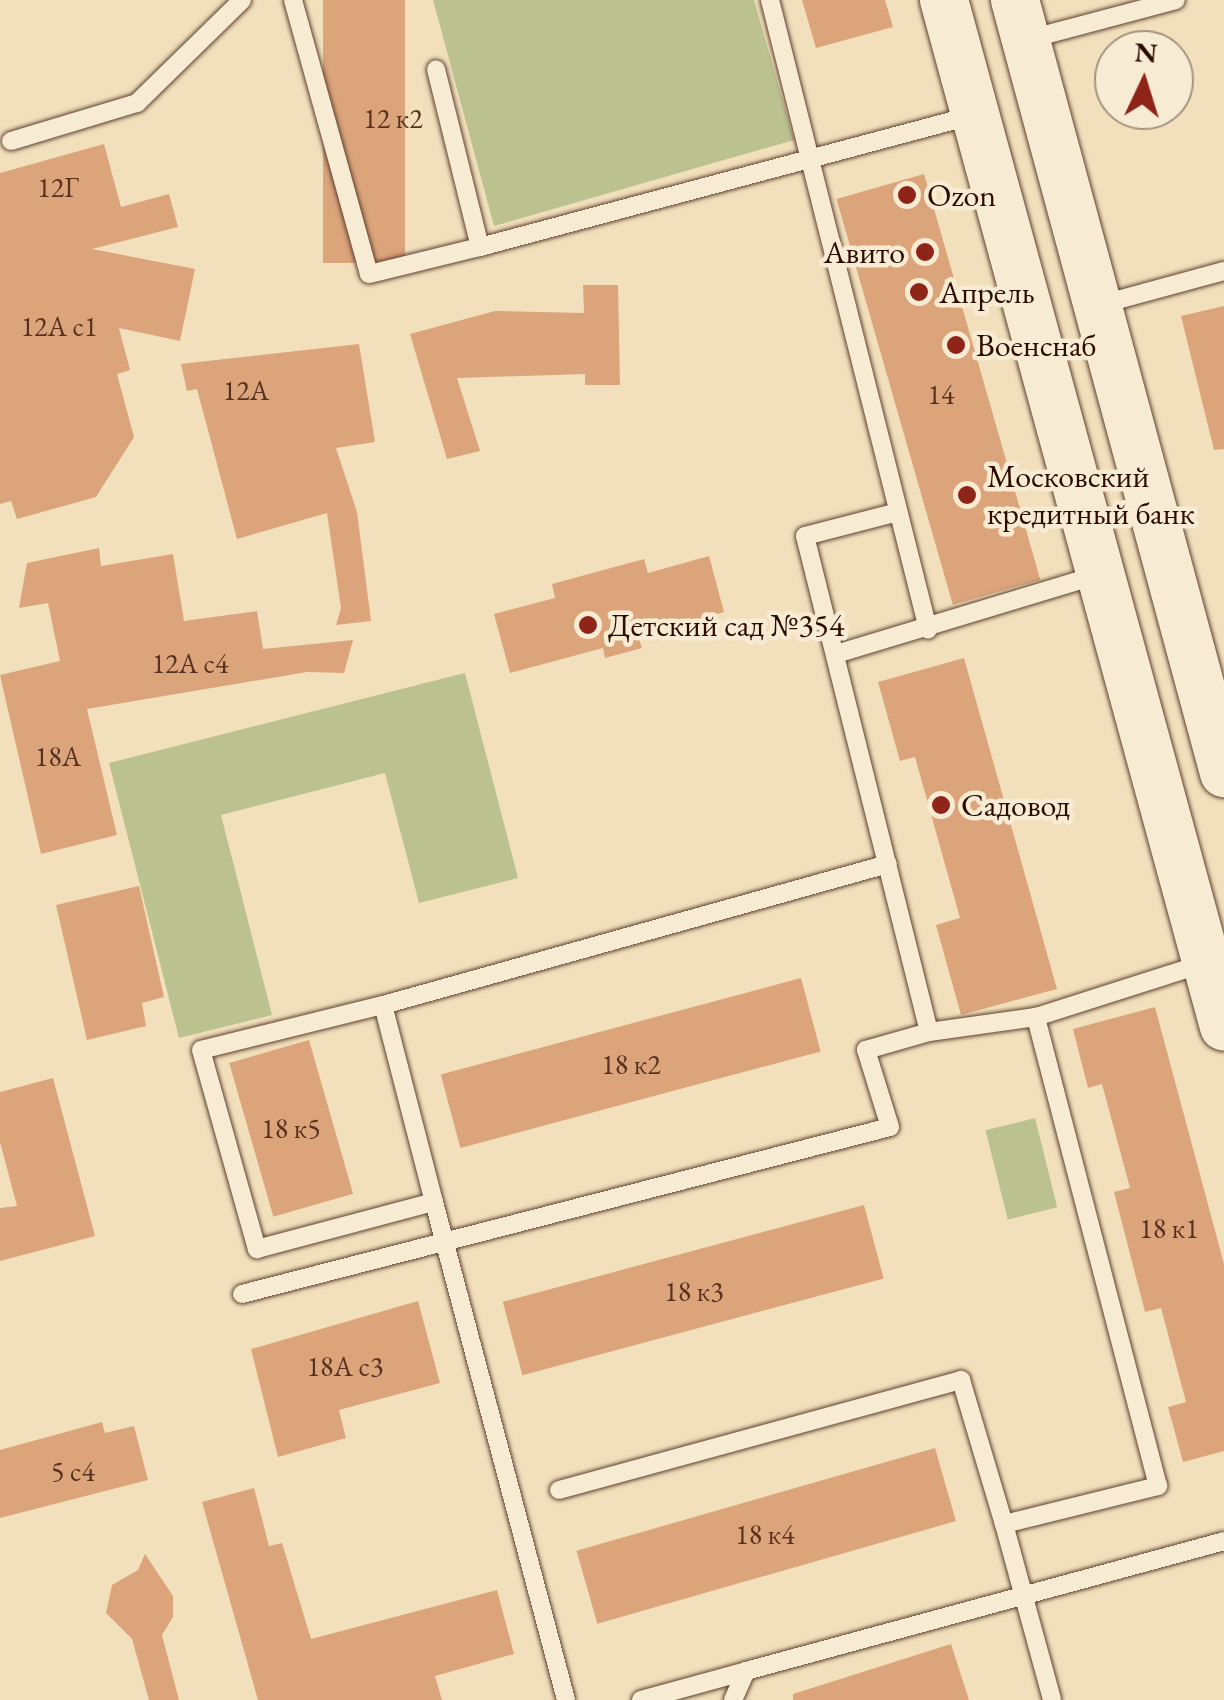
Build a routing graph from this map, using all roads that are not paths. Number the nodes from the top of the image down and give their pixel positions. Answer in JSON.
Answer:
{"nodes":[{"id":1,"x":242,"y":0,"type":"edge"},
{"id":2,"x":293,"y":0,"type":"edge"},
{"id":3,"x":770,"y":0,"type":"edge"},
{"id":4,"x":944,"y":0,"type":"edge"},
{"id":5,"x":1176,"y":0,"type":"edge"},
{"id":6,"x":1020,"y":20,"type":"edge"},
{"id":7,"x":436,"y":69,"type":"dead end"},
{"id":8,"x":974,"y":115,"type":"junction"},
{"id":9,"x":11,"y":141,"type":"dead end"},
{"id":10,"x":808,"y":154,"type":"junction"},
{"id":11,"x":480,"y":247,"type":"junction"},
{"id":12,"x":1224,"y":272,"type":"edge"},
{"id":13,"x":1096,"y":306,"type":"junction"},
{"id":14,"x":898,"y":512,"type":"junction"},
{"id":15,"x":1098,"y":574,"type":"junction"},
{"id":16,"x":928,"y":629,"type":"junction"},
{"id":17,"x":836,"y":654,"type":"junction"},
{"id":18,"x":1220,"y":746,"type":"edge"},
{"id":19,"x":1146,"y":750,"type":"junction"},
{"id":20,"x":888,"y":864,"type":"junction"},
{"id":21,"x":1206,"y":963,"type":"junction"},
{"id":22,"x":384,"y":1005,"type":"junction"},
{"id":23,"x":1036,"y":1016,"type":"junction"},
{"id":24,"x":1224,"y":1027,"type":"edge"},
{"id":25,"x":929,"y":1032,"type":"junction"},
{"id":26,"x":434,"y":1202,"type":"junction"},
{"id":27,"x":448,"y":1241,"type":"junction"},
{"id":28,"x":242,"y":1294,"type":"dead end"},
{"id":29,"x":559,"y":1490,"type":"dead end"},
{"id":30,"x":1004,"y":1524,"type":"junction"},
{"id":31,"x":1224,"y":1541,"type":"edge"},
{"id":32,"x":1021,"y":1594,"type":"junction"},
{"id":33,"x":831,"y":1646,"type":"junction"},
{"id":34,"x":836,"y":1666,"type":"dead end"},
{"id":35,"x":746,"y":1671,"type":"junction"},
{"id":36,"x":566,"y":1700,"type":"edge"},
{"id":37,"x":640,"y":1700,"type":"edge"},
{"id":38,"x":733,"y":1700,"type":"edge"},
{"id":39,"x":1052,"y":1700,"type":"edge"}],
"edges":[{"from":1,"to":9,"type":"lane"},
{"from":2,"to":11,"type":"lane"},
{"from":3,"to":10,"type":"lane"},
{"from":4,"to":8,"type":"main road"},
{"from":5,"to":6,"type":"lane"},
{"from":6,"to":13,"type":"main road"},
{"from":7,"to":11,"type":"lane"},
{"from":8,"to":10,"type":"lane"},
{"from":8,"to":15,"type":"main road"},
{"from":10,"to":11,"type":"lane"},
{"from":10,"to":14,"type":"lane"},
{"from":12,"to":13,"type":"lane"},
{"from":13,"to":18,"type":"main road"},
{"from":14,"to":16,"type":"lane"},
{"from":14,"to":17,"type":"lane"},
{"from":15,"to":16,"type":"lane"},
{"from":15,"to":19,"type":"main road"},
{"from":16,"to":17,"type":"lane"},
{"from":17,"to":20,"type":"lane"},
{"from":18,"to":19,"type":"main road"},
{"from":19,"to":21,"type":"main road"},
{"from":20,"to":22,"type":"lane"},
{"from":20,"to":25,"type":"lane"},
{"from":21,"to":23,"type":"lane"},
{"from":21,"to":24,"type":"main road"},
{"from":22,"to":26,"type":"lane"},
{"from":22,"to":26,"type":"lane"},
{"from":23,"to":25,"type":"lane"},
{"from":23,"to":30,"type":"lane"},
{"from":25,"to":27,"type":"lane"},
{"from":26,"to":27,"type":"lane"},
{"from":27,"to":28,"type":"lane"},
{"from":27,"to":36,"type":"lane"},
{"from":29,"to":30,"type":"lane"},
{"from":30,"to":32,"type":"lane"},
{"from":31,"to":32,"type":"lane"},
{"from":32,"to":33,"type":"lane"},
{"from":32,"to":39,"type":"lane"},
{"from":33,"to":34,"type":"lane"},
{"from":33,"to":35,"type":"lane"},
{"from":35,"to":37,"type":"lane"},
{"from":35,"to":38,"type":"lane"}]}
